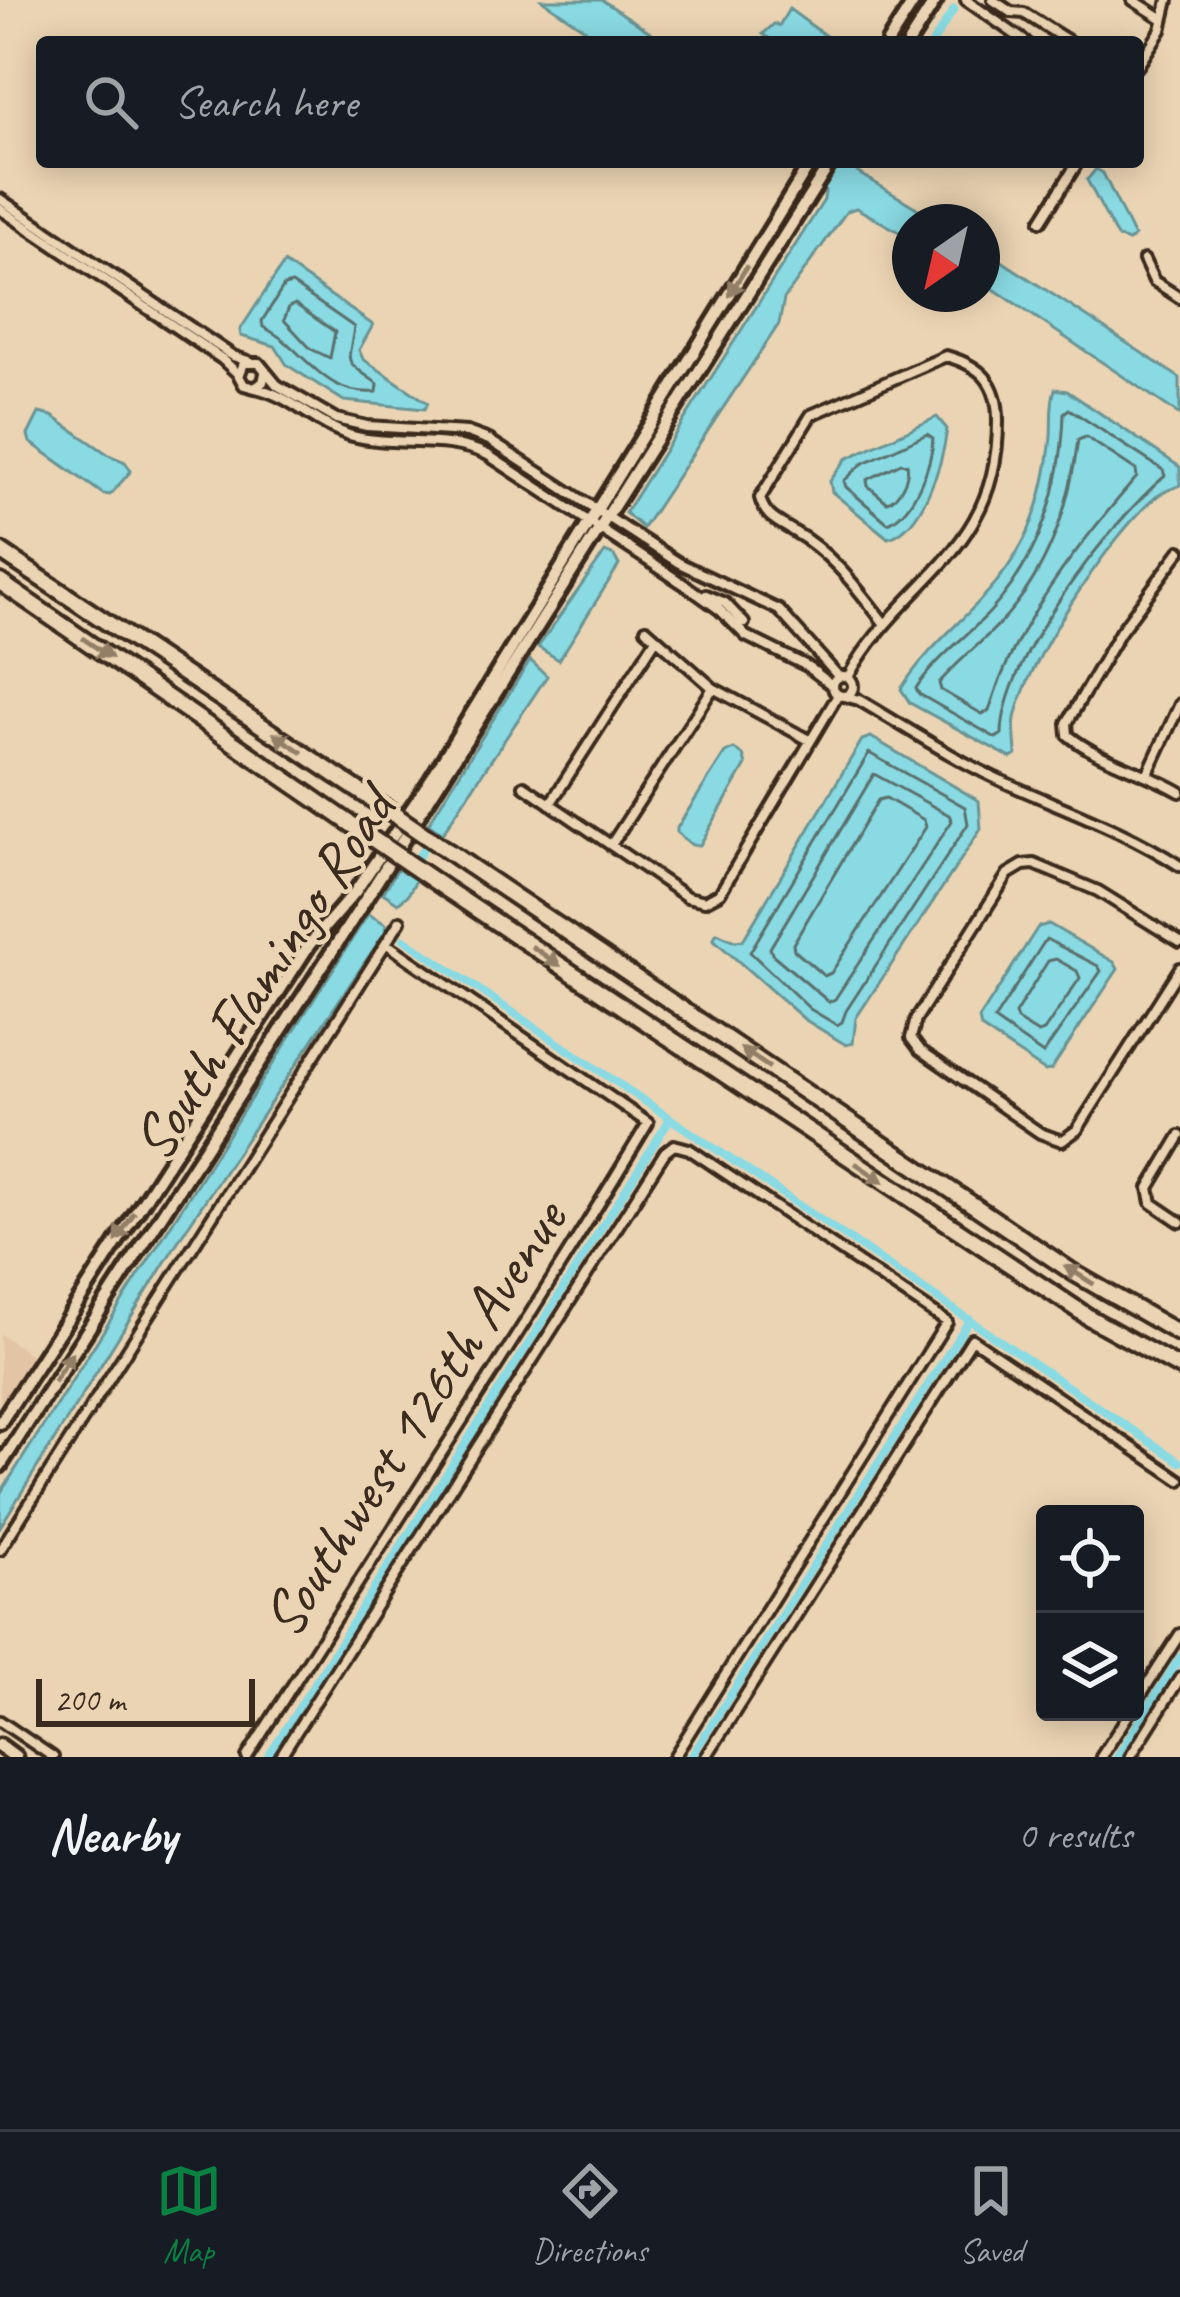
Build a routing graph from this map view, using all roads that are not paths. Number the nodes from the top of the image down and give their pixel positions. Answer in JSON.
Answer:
{"nodes":[{"id":1,"x":915,"y":0,"type":"edge"},
{"id":2,"x":936,"y":0,"type":"edge"},
{"id":3,"x":966,"y":0,"type":"edge"},
{"id":4,"x":993,"y":0,"type":"edge"},
{"id":5,"x":1033,"y":0,"type":"edge"},
{"id":6,"x":1132,"y":0,"type":"edge"},
{"id":7,"x":1168,"y":0,"type":"edge"},
{"id":8,"x":1024,"y":13,"type":"junction"},
{"id":9,"x":1163,"y":19,"type":"junction"},
{"id":10,"x":892,"y":36,"type":"edge"},
{"id":11,"x":913,"y":36,"type":"edge"},
{"id":12,"x":1017,"y":36,"type":"edge"},
{"id":13,"x":1060,"y":36,"type":"edge"},
{"id":14,"x":1144,"y":55,"type":"edge"},
{"id":15,"x":807,"y":168,"type":"edge"},
{"id":16,"x":827,"y":168,"type":"edge"},
{"id":17,"x":1074,"y":168,"type":"edge"},
{"id":18,"x":0,"y":199,"type":"edge"},
{"id":19,"x":0,"y":209,"type":"edge"},
{"id":20,"x":12,"y":217,"type":"junction"},
{"id":21,"x":1040,"y":221,"type":"dead end"},
{"id":22,"x":0,"y":224,"type":"edge"},
{"id":23,"x":1144,"y":260,"type":"dead end"},
{"id":24,"x":1180,"y":298,"type":"edge"},
{"id":25,"x":248,"y":362,"type":"junction"},
{"id":26,"x":265,"y":373,"type":"junction"},
{"id":27,"x":238,"y":376,"type":"junction"},
{"id":28,"x":255,"y":388,"type":"junction"},
{"id":29,"x":367,"y":426,"type":"junction"},
{"id":30,"x":367,"y":439,"type":"junction"},
{"id":31,"x":602,"y":513,"type":"junction"},
{"id":32,"x":593,"y":527,"type":"junction"},
{"id":33,"x":0,"y":550,"type":"edge"},
{"id":34,"x":1180,"y":551,"type":"edge"},
{"id":35,"x":0,"y":582,"type":"edge"},
{"id":36,"x":688,"y":587,"type":"junction"},
{"id":37,"x":884,"y":623,"type":"junction"},
{"id":38,"x":646,"y":629,"type":"dead end"},
{"id":39,"x":656,"y":638,"type":"junction"},
{"id":40,"x":758,"y":639,"type":"junction"},
{"id":41,"x":842,"y":686,"type":"junction"},
{"id":42,"x":712,"y":688,"type":"junction"},
{"id":43,"x":1180,"y":704,"type":"edge"},
{"id":44,"x":875,"y":709,"type":"junction"},
{"id":45,"x":809,"y":740,"type":"junction"},
{"id":46,"x":1148,"y":773,"type":"junction"},
{"id":47,"x":524,"y":786,"type":"dead end"},
{"id":48,"x":1180,"y":792,"type":"edge"},
{"id":49,"x":550,"y":804,"type":"junction"},
{"id":50,"x":611,"y":845,"type":"junction"},
{"id":51,"x":1180,"y":866,"type":"edge"},
{"id":52,"x":400,"y":921,"type":"dead end"},
{"id":53,"x":1180,"y":942,"type":"edge"},
{"id":54,"x":387,"y":944,"type":"junction"},
{"id":55,"x":1180,"y":968,"type":"edge"},
{"id":56,"x":1180,"y":1136,"type":"edge"},
{"id":57,"x":1180,"y":1222,"type":"edge"},
{"id":58,"x":1180,"y":1334,"type":"edge"},
{"id":59,"x":1180,"y":1368,"type":"edge"},
{"id":60,"x":0,"y":1423,"type":"edge"},
{"id":61,"x":0,"y":1466,"type":"edge"},
{"id":62,"x":1180,"y":1480,"type":"edge"},
{"id":63,"x":0,"y":1550,"type":"edge"},
{"id":64,"x":1180,"y":1634,"type":"edge"},
{"id":65,"x":1180,"y":1678,"type":"edge"},
{"id":66,"x":1144,"y":1690,"type":"edge"},
{"id":67,"x":0,"y":1720,"type":"edge"},
{"id":68,"x":1124,"y":1721,"type":"edge"},
{"id":69,"x":0,"y":1746,"type":"edge"},
{"id":70,"x":15,"y":1757,"type":"edge"},
{"id":71,"x":53,"y":1757,"type":"edge"},
{"id":72,"x":248,"y":1757,"type":"edge"},
{"id":73,"x":280,"y":1757,"type":"edge"},
{"id":74,"x":674,"y":1757,"type":"edge"},
{"id":75,"x":706,"y":1757,"type":"edge"},
{"id":76,"x":1101,"y":1757,"type":"edge"},
{"id":77,"x":1130,"y":1757,"type":"edge"}],
"edges":[{"from":1,"to":10,"type":"main road"},
{"from":2,"to":11,"type":"main road"},
{"from":3,"to":12,"type":"street"},
{"from":4,"to":8,"type":"street"},
{"from":5,"to":8,"type":"street"},
{"from":6,"to":9,"type":"street"},
{"from":7,"to":9,"type":"street"},
{"from":8,"to":13,"type":"street"},
{"from":9,"to":14,"type":"street"},
{"from":15,"to":31,"type":"main road","one_way":true},
{"from":16,"to":31,"type":"main road"},
{"from":17,"to":21,"type":"street"},
{"from":18,"to":25,"type":"street"},
{"from":19,"to":20,"type":"street"},
{"from":20,"to":22,"type":"street"},
{"from":20,"to":27,"type":"street"},
{"from":23,"to":24,"type":"street"},
{"from":25,"to":26,"type":"street"},
{"from":25,"to":27,"type":"street"},
{"from":26,"to":28,"type":"street"},
{"from":26,"to":29,"type":"street"},
{"from":27,"to":28,"type":"street"},
{"from":28,"to":30,"type":"street"},
{"from":29,"to":30,"type":"street"},
{"from":29,"to":31,"type":"street"},
{"from":30,"to":32,"type":"street"},
{"from":31,"to":32,"type":"main road"},
{"from":31,"to":41,"type":"street"},
{"from":32,"to":36,"type":"street"},
{"from":32,"to":60,"type":"main road","name":"South Flamingo Road","one_way":true},
{"from":61,"to":32,"type":"main road","name":"South Flamingo Road","one_way":true},
{"from":58,"to":33,"type":"highway","one_way":true,"bridge":true},
{"from":34,"to":46,"type":"street"},
{"from":35,"to":59,"type":"highway","one_way":true,"bridge":true},
{"from":36,"to":40,"type":"street"},
{"from":36,"to":40,"type":"street"},
{"from":37,"to":37,"type":"street"},
{"from":37,"to":41,"type":"street"},
{"from":38,"to":39,"type":"street"},
{"from":39,"to":42,"type":"street"},
{"from":39,"to":49,"type":"street"},
{"from":40,"to":41,"type":"street"},
{"from":41,"to":44,"type":"street"},
{"from":41,"to":44,"type":"street"},
{"from":41,"to":45,"type":"street"},
{"from":42,"to":45,"type":"street"},
{"from":42,"to":50,"type":"street"},
{"from":43,"to":46,"type":"street"},
{"from":44,"to":51,"type":"street"},
{"from":45,"to":50,"type":"street"},
{"from":46,"to":48,"type":"street"},
{"from":47,"to":49,"type":"street"},
{"from":49,"to":50,"type":"street"},
{"from":52,"to":54,"type":"street"},
{"from":53,"to":55,"type":"street"},
{"from":54,"to":63,"type":"street"},
{"from":54,"to":72,"type":"street","name":"Southwest 126th Avenue"},
{"from":56,"to":57,"type":"street"},
{"from":62,"to":75,"type":"street"},
{"from":64,"to":66,"type":"street"},
{"from":65,"to":77,"type":"street"},
{"from":67,"to":71,"type":"street"},
{"from":68,"to":76,"type":"street"},
{"from":69,"to":70,"type":"main road"},
{"from":73,"to":74,"type":"street","name":"Southwest 126th Avenue"}]}
